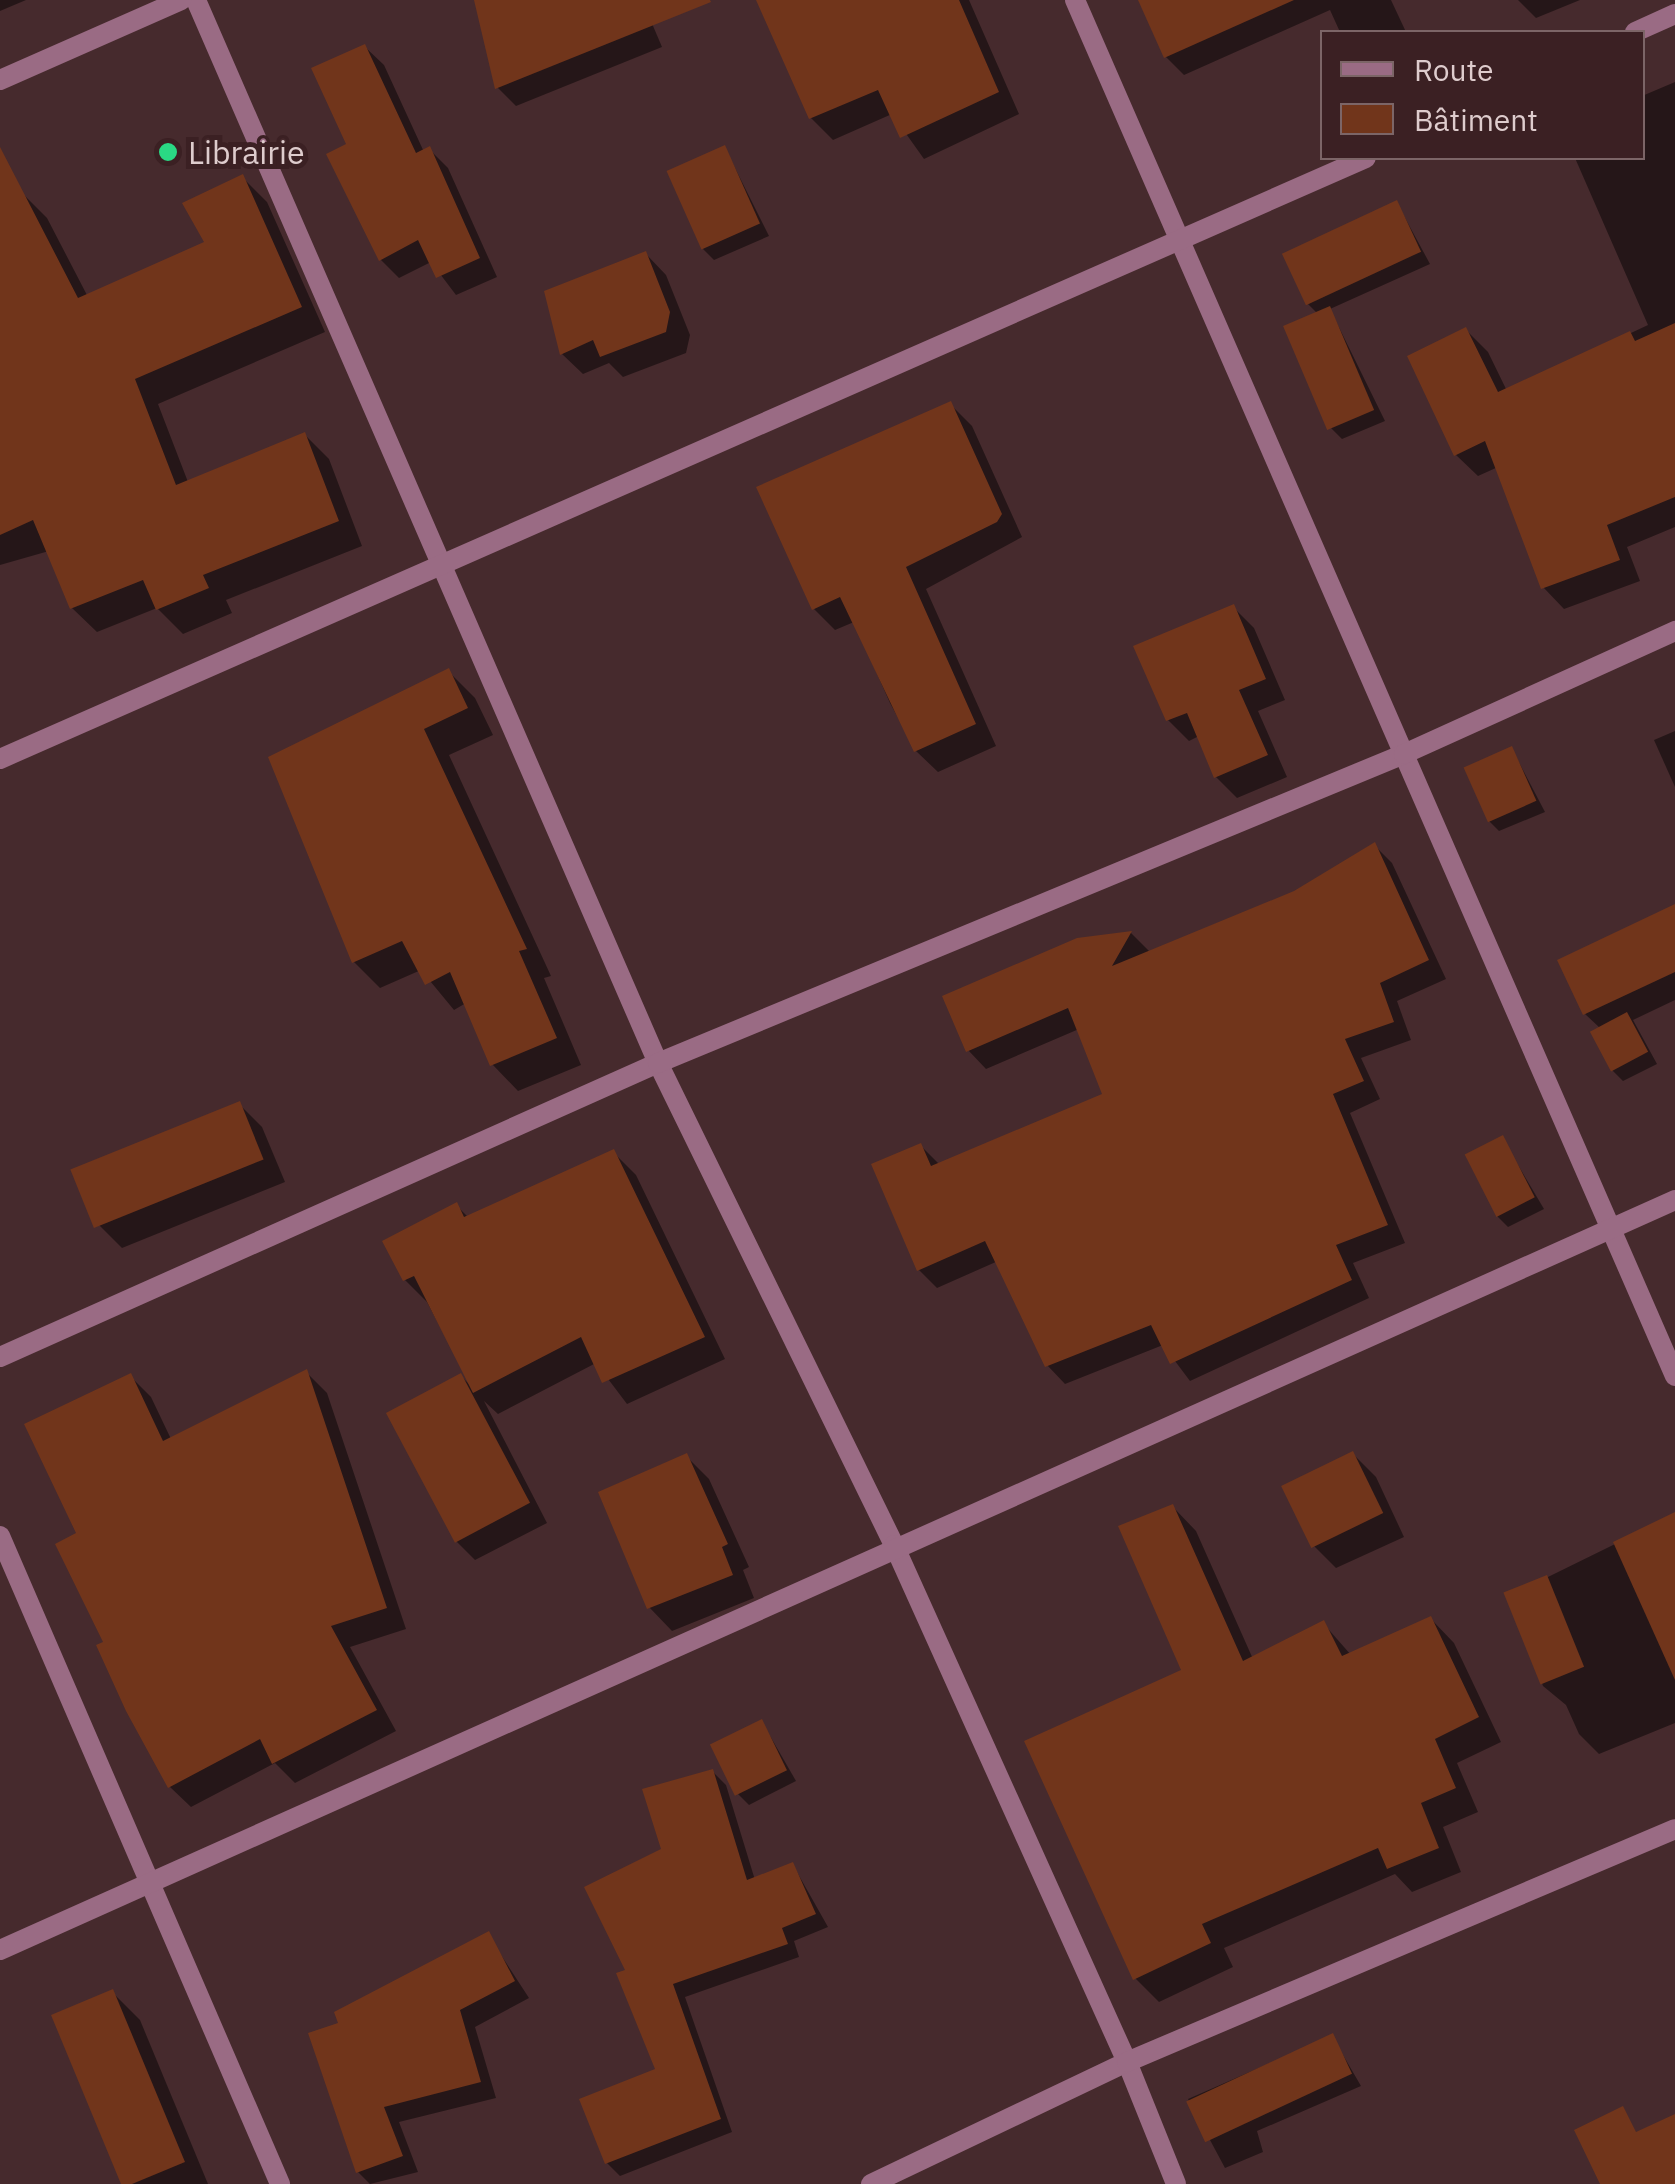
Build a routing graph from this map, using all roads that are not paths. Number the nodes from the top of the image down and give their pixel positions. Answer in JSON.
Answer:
{"nodes":[{"id":1,"x":181,"y":0,"type":"edge"},
{"id":2,"x":196,"y":0,"type":"edge"},
{"id":3,"x":1075,"y":0,"type":"edge"},
{"id":4,"x":1675,"y":14,"type":"edge"},
{"id":5,"x":1639,"y":30,"type":"edge"},
{"id":6,"x":0,"y":80,"type":"edge"},
{"id":7,"x":1362,"y":160,"type":"edge"},
{"id":8,"x":1181,"y":244,"type":"junction"},
{"id":9,"x":442,"y":565,"type":"junction"},
{"id":10,"x":1675,"y":632,"type":"edge"},
{"id":11,"x":1404,"y":754,"type":"junction"},
{"id":12,"x":0,"y":759,"type":"edge"},
{"id":13,"x":658,"y":1063,"type":"junction"},
{"id":14,"x":1675,"y":1200,"type":"edge"},
{"id":15,"x":1610,"y":1228,"type":"junction"},
{"id":16,"x":0,"y":1357,"type":"edge"},
{"id":17,"x":1675,"y":1376,"type":"edge"},
{"id":18,"x":0,"y":1536,"type":"edge"},
{"id":19,"x":894,"y":1545,"type":"junction"},
{"id":20,"x":1675,"y":1829,"type":"edge"},
{"id":21,"x":152,"y":1883,"type":"junction"},
{"id":22,"x":0,"y":1950,"type":"edge"},
{"id":23,"x":1127,"y":2062,"type":"junction"},
{"id":24,"x":280,"y":2184,"type":"edge"},
{"id":25,"x":870,"y":2184,"type":"edge"},
{"id":26,"x":1176,"y":2184,"type":"edge"}],
"edges":[{"from":1,"to":6,"type":"street"},
{"from":2,"to":9,"type":"street"},
{"from":3,"to":8,"type":"street"},
{"from":4,"to":5,"type":"street"},
{"from":7,"to":8,"type":"street"},
{"from":8,"to":9,"type":"street"},
{"from":8,"to":11,"type":"street"},
{"from":9,"to":12,"type":"street"},
{"from":9,"to":13,"type":"street"},
{"from":10,"to":11,"type":"street"},
{"from":11,"to":13,"type":"street"},
{"from":11,"to":15,"type":"street"},
{"from":13,"to":16,"type":"street"},
{"from":13,"to":19,"type":"street"},
{"from":14,"to":15,"type":"street"},
{"from":15,"to":17,"type":"street"},
{"from":15,"to":19,"type":"street"},
{"from":18,"to":21,"type":"street"},
{"from":19,"to":21,"type":"street"},
{"from":19,"to":23,"type":"street"},
{"from":20,"to":23,"type":"street"},
{"from":21,"to":22,"type":"street"},
{"from":21,"to":24,"type":"street"},
{"from":23,"to":25,"type":"street"},
{"from":23,"to":26,"type":"street"}]}
